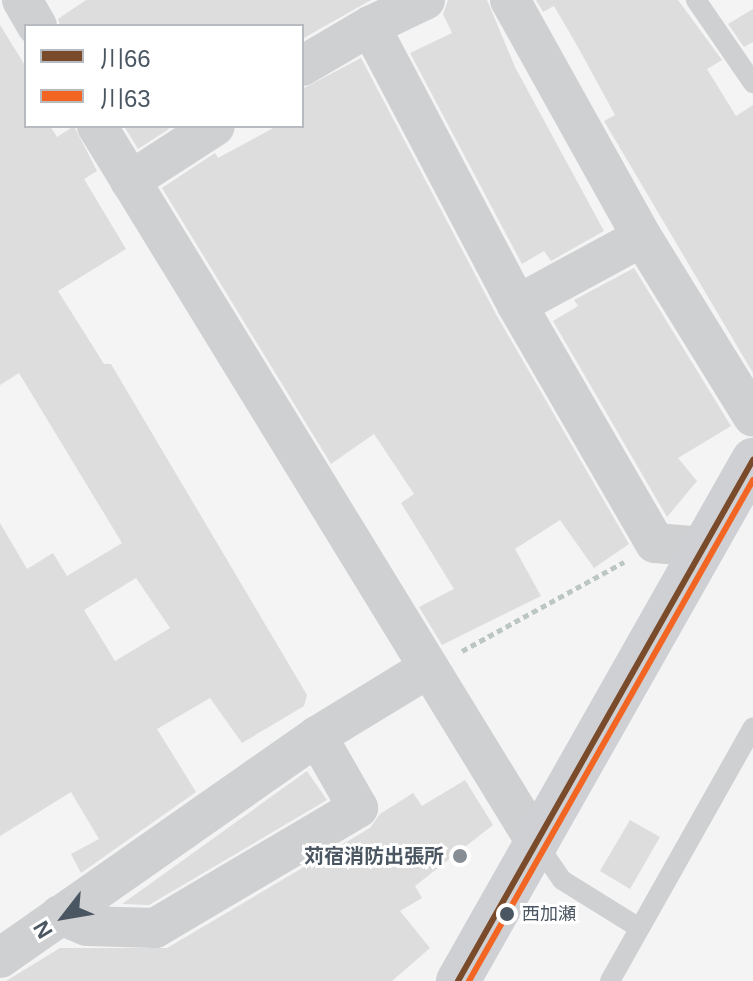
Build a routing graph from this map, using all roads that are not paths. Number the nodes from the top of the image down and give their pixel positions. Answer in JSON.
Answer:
{"nodes":[{"id":1,"x":22,"y":0,"type":"edge"},
{"id":2,"x":425,"y":0,"type":"edge"},
{"id":3,"x":510,"y":0,"type":"edge"},
{"id":4,"x":696,"y":0,"type":"edge"},
{"id":5,"x":36,"y":24,"type":"edge"},
{"id":6,"x":370,"y":26,"type":"junction"},
{"id":7,"x":304,"y":65,"type":"edge"},
{"id":8,"x":753,"y":83,"type":"edge"},
{"id":9,"x":98,"y":128,"type":"edge"},
{"id":10,"x":212,"y":128,"type":"edge"},
{"id":11,"x":130,"y":181,"type":"junction"},
{"id":12,"x":642,"y":237,"type":"junction"},
{"id":13,"x":517,"y":305,"type":"junction"},
{"id":14,"x":753,"y":417,"type":"edge"},
{"id":15,"x":753,"y":460,"type":"edge"},
{"id":16,"x":704,"y":547,"type":"junction"},
{"id":17,"x":425,"y":670,"type":"junction"},
{"id":18,"x":753,"y":727,"type":"edge"},
{"id":19,"x":317,"y":736,"type":"junction"},
{"id":20,"x":537,"y":844,"type":"junction"},
{"id":21,"x":60,"y":915,"type":"junction"},
{"id":22,"x":639,"y":928,"type":"junction"},
{"id":23,"x":0,"y":958,"type":"edge"},
{"id":24,"x":458,"y":981,"type":"edge"},
{"id":25,"x":610,"y":981,"type":"edge"}],
"edges":[{"from":1,"to":5,"type":"street"},
{"from":2,"to":6,"type":"street"},
{"from":3,"to":12,"type":"street"},
{"from":4,"to":8,"type":"lane"},
{"from":6,"to":7,"type":"street"},
{"from":6,"to":13,"type":"street"},
{"from":9,"to":11,"type":"street"},
{"from":10,"to":11,"type":"street"},
{"from":11,"to":17,"type":"street"},
{"from":12,"to":13,"type":"street"},
{"from":12,"to":14,"type":"street"},
{"from":13,"to":16,"type":"street"},
{"from":15,"to":16,"type":"street"},
{"from":16,"to":20,"type":"street"},
{"from":17,"to":19,"type":"street"},
{"from":17,"to":20,"type":"street"},
{"from":18,"to":22,"type":"lane"},
{"from":19,"to":21,"type":"street"},
{"from":19,"to":21,"type":"street"},
{"from":20,"to":22,"type":"lane"},
{"from":20,"to":24,"type":"street"},
{"from":21,"to":23,"type":"street"},
{"from":22,"to":25,"type":"lane"}]}
